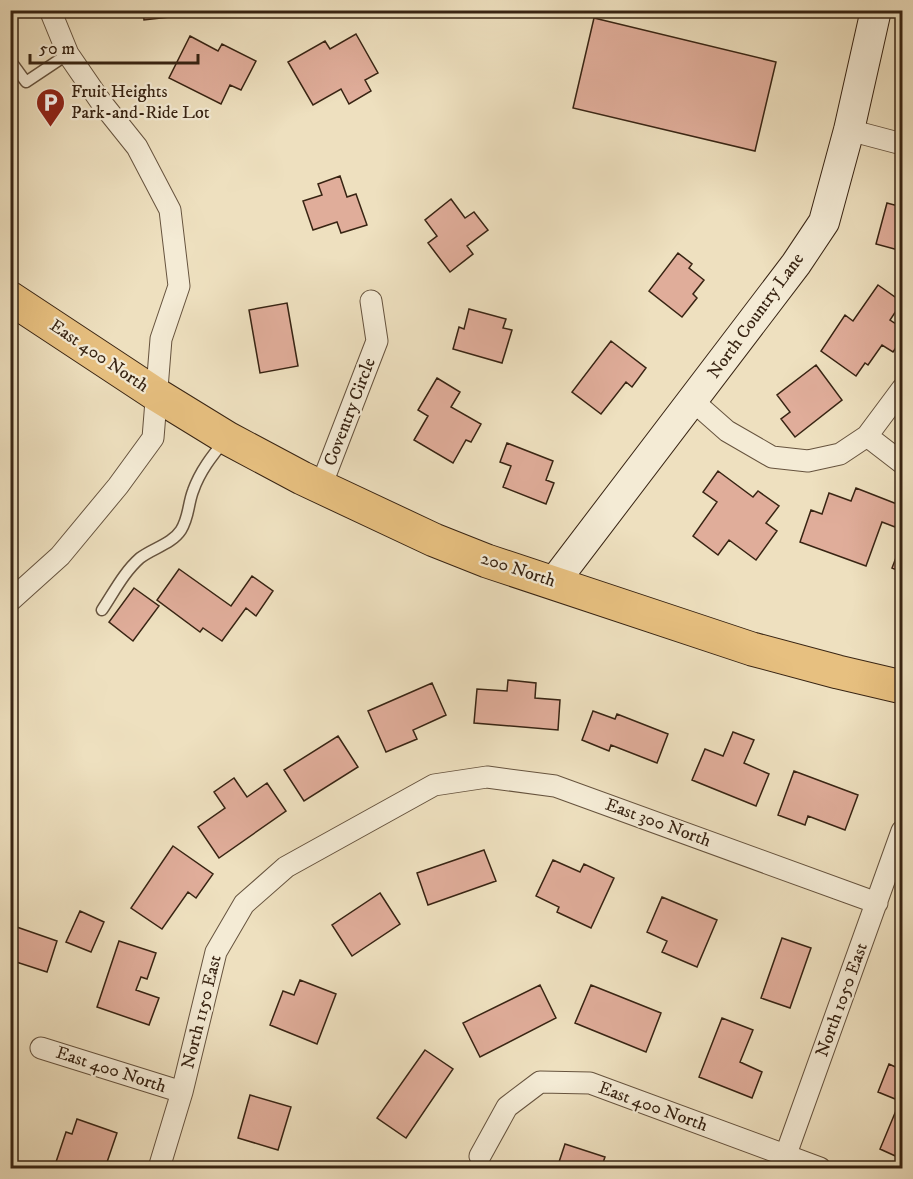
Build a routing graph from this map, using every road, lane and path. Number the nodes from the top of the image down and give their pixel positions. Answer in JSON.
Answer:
{"nodes":[{"id":1,"x":50,"y":10,"type":"edge"},
{"id":2,"x":876,"y":10,"type":"edge"},
{"id":3,"x":68,"y":54,"type":"junction"},
{"id":4,"x":10,"y":60,"type":"edge"},
{"id":5,"x":849,"y":130,"type":"junction"},
{"id":6,"x":903,"y":144,"type":"edge"},
{"id":7,"x":10,"y":298,"type":"edge"},
{"id":8,"x":371,"y":301,"type":"dead end"},
{"id":9,"x":903,"y":389,"type":"edge"},
{"id":10,"x":157,"y":395,"type":"junction"},
{"id":11,"x":693,"y":401,"type":"junction"},
{"id":12,"x":867,"y":436,"type":"junction"},
{"id":13,"x":227,"y":438,"type":"junction"},
{"id":14,"x":903,"y":463,"type":"edge"},
{"id":15,"x":321,"y":486,"type":"junction"},
{"id":16,"x":554,"y":582,"type":"junction"},
{"id":17,"x":10,"y":601,"type":"edge"},
{"id":18,"x":102,"y":610,"type":"dead end"},
{"id":19,"x":903,"y":687,"type":"edge"},
{"id":20,"x":434,"y":785,"type":"joint"},
{"id":21,"x":903,"y":831,"type":"edge"},
{"id":22,"x":877,"y":903,"type":"junction"},
{"id":23,"x":41,"y":1048,"type":"dead end"},
{"id":24,"x":182,"y":1092,"type":"junction"},
{"id":25,"x":480,"y":1156,"type":"dead end"},
{"id":26,"x":783,"y":1162,"type":"edge"},
{"id":27,"x":159,"y":1168,"type":"edge"},
{"id":28,"x":820,"y":1168,"type":"edge"}],
"edges":[{"from":1,"to":3,"type":"street"},
{"from":2,"to":5,"type":"street","name":"North Country Lane"},
{"from":3,"to":4,"type":"lane"},
{"from":3,"to":10,"type":"street"},
{"from":5,"to":6,"type":"street"},
{"from":5,"to":11,"type":"street","name":"North Country Lane"},
{"from":7,"to":10,"type":"main road","name":"East 400 North"},
{"from":8,"to":15,"type":"street","name":"Coventry Circle"},
{"from":9,"to":12,"type":"street"},
{"from":10,"to":13,"type":"main road","name":"200 North"},
{"from":10,"to":17,"type":"street"},
{"from":11,"to":12,"type":"street"},
{"from":11,"to":16,"type":"street","name":"North Country Lane"},
{"from":12,"to":14,"type":"street"},
{"from":13,"to":15,"type":"main road","name":"200 North"},
{"from":13,"to":18,"type":"lane"},
{"from":15,"to":16,"type":"main road","name":"200 North"},
{"from":16,"to":19,"type":"main road","name":"200 North"},
{"from":20,"to":22,"type":"street","name":"East 300 North"},
{"from":20,"to":24,"type":"street","name":"North 1150 East"},
{"from":21,"to":22,"type":"street","name":"North 1050 East"},
{"from":22,"to":26,"type":"street","name":"North 1050 East"},
{"from":23,"to":24,"type":"street","name":"East 400 North"},
{"from":24,"to":27,"type":"street","name":"North 1150 East"},
{"from":25,"to":26,"type":"street","name":"East 400 North"},
{"from":26,"to":28,"type":"street","name":"East 400 North"}]}
